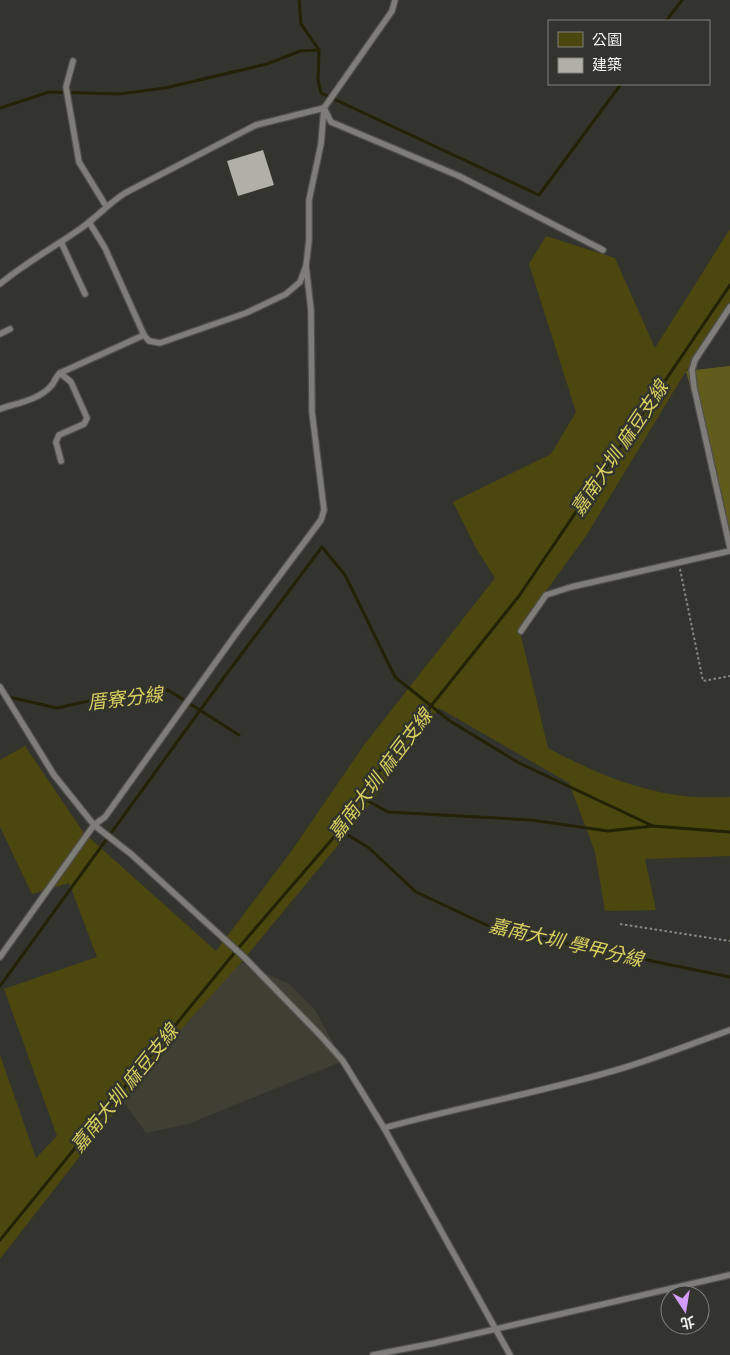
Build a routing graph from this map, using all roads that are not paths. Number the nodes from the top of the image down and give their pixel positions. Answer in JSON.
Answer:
{"nodes":[{"id":1,"x":395,"y":0,"type":"edge"},
{"id":2,"x":73,"y":60,"type":"dead end"},
{"id":3,"x":324,"y":108,"type":"junction"},
{"id":4,"x":106,"y":206,"type":"junction"},
{"id":5,"x":89,"y":222,"type":"junction"},
{"id":6,"x":61,"y":242,"type":"junction"},
{"id":7,"x":603,"y":250,"type":"dead end"},
{"id":8,"x":306,"y":266,"type":"junction"},
{"id":9,"x":0,"y":284,"type":"edge"},
{"id":10,"x":85,"y":294,"type":"dead end"},
{"id":11,"x":730,"y":307,"type":"edge"},
{"id":12,"x":10,"y":329,"type":"dead end"},
{"id":13,"x":0,"y":334,"type":"edge"},
{"id":14,"x":144,"y":334,"type":"junction"},
{"id":15,"x":60,"y":373,"type":"junction"},
{"id":16,"x":0,"y":409,"type":"edge"},
{"id":17,"x":61,"y":461,"type":"dead end"},
{"id":18,"x":730,"y":549,"type":"edge"},
{"id":19,"x":521,"y":631,"type":"dead end"},
{"id":20,"x":0,"y":687,"type":"edge"},
{"id":21,"x":94,"y":825,"type":"junction"},
{"id":22,"x":0,"y":958,"type":"edge"},
{"id":23,"x":730,"y":1030,"type":"edge"},
{"id":24,"x":384,"y":1128,"type":"junction"},
{"id":25,"x":730,"y":1275,"type":"edge"},
{"id":26,"x":496,"y":1329,"type":"junction"},
{"id":27,"x":373,"y":1355,"type":"edge"},
{"id":28,"x":510,"y":1355,"type":"edge"}],
"edges":[{"from":1,"to":3,"type":"lane"},
{"from":2,"to":4,"type":"lane"},
{"from":3,"to":4,"type":"lane"},
{"from":3,"to":7,"type":"lane"},
{"from":3,"to":8,"type":"lane"},
{"from":4,"to":5,"type":"lane"},
{"from":5,"to":6,"type":"lane"},
{"from":5,"to":14,"type":"lane"},
{"from":6,"to":9,"type":"lane"},
{"from":6,"to":10,"type":"lane"},
{"from":8,"to":14,"type":"lane"},
{"from":8,"to":21,"type":"lane"},
{"from":11,"to":18,"type":"lane"},
{"from":12,"to":13,"type":"lane"},
{"from":14,"to":15,"type":"lane"},
{"from":15,"to":16,"type":"lane"},
{"from":15,"to":17,"type":"lane"},
{"from":18,"to":19,"type":"lane"},
{"from":20,"to":21,"type":"lane"},
{"from":21,"to":22,"type":"lane"},
{"from":21,"to":24,"type":"lane"},
{"from":23,"to":24,"type":"lane"},
{"from":24,"to":26,"type":"lane"},
{"from":25,"to":26,"type":"lane"},
{"from":26,"to":27,"type":"lane"},
{"from":26,"to":28,"type":"lane"}]}
